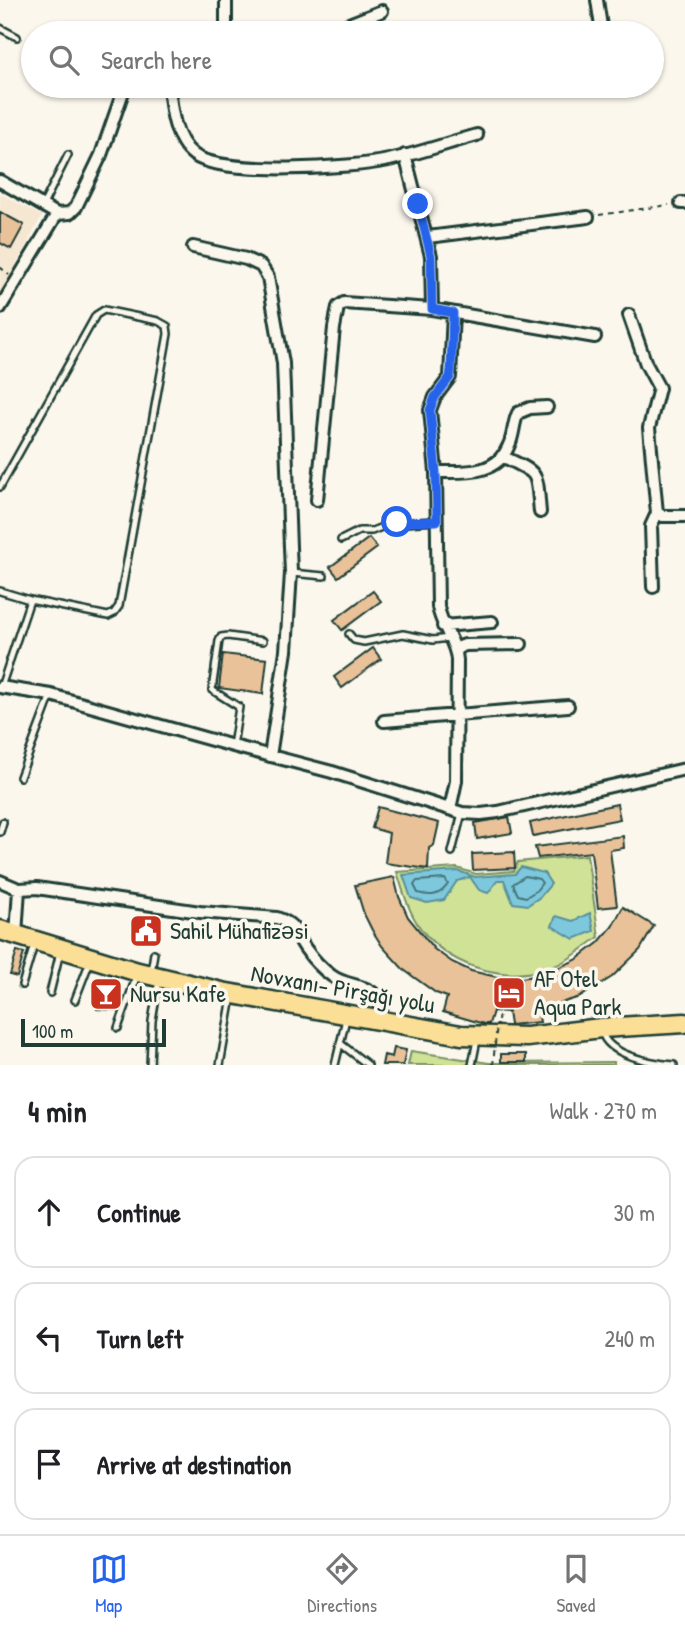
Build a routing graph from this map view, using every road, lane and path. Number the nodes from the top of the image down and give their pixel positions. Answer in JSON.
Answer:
{"nodes":[{"id":1,"x":226,"y":0,"type":"edge"},
{"id":2,"x":597,"y":0,"type":"edge"},
{"id":3,"x":382,"y":11,"type":"dead end"},
{"id":4,"x":226,"y":21,"type":"edge"},
{"id":5,"x":357,"y":21,"type":"edge"},
{"id":6,"x":600,"y":21,"type":"edge"},
{"id":7,"x":0,"y":28,"type":"edge"},
{"id":8,"x":17,"y":37,"type":"dead end"},
{"id":9,"x":121,"y":98,"type":"edge"},
{"id":10,"x":170,"y":98,"type":"edge"},
{"id":11,"x":477,"y":135,"type":"dead end"},
{"id":12,"x":68,"y":155,"type":"dead end"},
{"id":13,"x":405,"y":155,"type":"junction"},
{"id":14,"x":0,"y":181,"type":"edge"},
{"id":15,"x":683,"y":203,"type":"edge"},
{"id":16,"x":43,"y":205,"type":"junction"},
{"id":17,"x":57,"y":214,"type":"junction"},
{"id":18,"x":588,"y":217,"type":"joint"},
{"id":19,"x":428,"y":237,"type":"junction"},
{"id":20,"x":193,"y":247,"type":"dead end"},
{"id":21,"x":0,"y":267,"type":"edge"},
{"id":22,"x":16,"y":280,"type":"junction"},
{"id":23,"x":0,"y":308,"type":"edge"},
{"id":24,"x":432,"y":309,"type":"junction"},
{"id":25,"x":453,"y":313,"type":"junction"},
{"id":26,"x":629,"y":314,"type":"dead end"},
{"id":27,"x":595,"y":337,"type":"dead end"},
{"id":28,"x":547,"y":407,"type":"dead end"},
{"id":29,"x":502,"y":456,"type":"junction"},
{"id":30,"x":436,"y":472,"type":"junction"},
{"id":31,"x":0,"y":487,"type":"edge"},
{"id":32,"x":317,"y":500,"type":"dead end"},
{"id":33,"x":540,"y":512,"type":"dead end"},
{"id":34,"x":657,"y":513,"type":"junction"},
{"id":35,"x":685,"y":516,"type":"edge"},
{"id":36,"x":437,"y":521,"type":"junction"},
{"id":37,"x":341,"y":540,"type":"dead end"},
{"id":38,"x":291,"y":573,"type":"junction"},
{"id":39,"x":324,"y":576,"type":"dead end"},
{"id":40,"x":653,"y":587,"type":"dead end"},
{"id":41,"x":0,"y":591,"type":"edge"},
{"id":42,"x":30,"y":600,"type":"junction"},
{"id":43,"x":492,"y":622,"type":"dead end"},
{"id":44,"x":443,"y":626,"type":"junction"},
{"id":45,"x":349,"y":634,"type":"dead end"},
{"id":46,"x":449,"y":638,"type":"junction"},
{"id":47,"x":263,"y":641,"type":"dead end"},
{"id":48,"x":521,"y":644,"type":"dead end"},
{"id":49,"x":455,"y":649,"type":"junction"},
{"id":50,"x":1,"y":687,"type":"edge"},
{"id":51,"x":51,"y":695,"type":"junction"},
{"id":52,"x":568,"y":706,"type":"dead end"},
{"id":53,"x":456,"y":714,"type":"junction"},
{"id":54,"x":384,"y":721,"type":"dead end"},
{"id":55,"x":233,"y":747,"type":"junction"},
{"id":56,"x":270,"y":756,"type":"junction"},
{"id":57,"x":685,"y":769,"type":"edge"},
{"id":58,"x":20,"y":777,"type":"dead end"},
{"id":59,"x":450,"y":809,"type":"junction"},
{"id":60,"x":462,"y":813,"type":"junction"},
{"id":61,"x":3,"y":822,"type":"dead end"},
{"id":62,"x":0,"y":832,"type":"edge"},
{"id":63,"x":452,"y":852,"type":"dead end"},
{"id":64,"x":0,"y":881,"type":"edge"},
{"id":65,"x":19,"y":888,"type":"junction"},
{"id":66,"x":8,"y":932,"type":"edge"},
{"id":67,"x":35,"y":942,"type":"junction"},
{"id":68,"x":61,"y":949,"type":"junction"},
{"id":69,"x":154,"y":953,"type":"dead end"},
{"id":70,"x":91,"y":958,"type":"junction"},
{"id":71,"x":149,"y":975,"type":"junction"},
{"id":72,"x":22,"y":985,"type":"dead end"},
{"id":73,"x":50,"y":993,"type":"dead end"},
{"id":74,"x":232,"y":994,"type":"junction"},
{"id":75,"x":75,"y":1000,"type":"dead end"},
{"id":76,"x":499,"y":1012,"type":"dead end"},
{"id":77,"x":347,"y":1016,"type":"junction"},
{"id":78,"x":381,"y":1022,"type":"junction"},
{"id":79,"x":685,"y":1023,"type":"edge"},
{"id":80,"x":118,"y":1028,"type":"dead end"},
{"id":81,"x":601,"y":1028,"type":"junction"},
{"id":82,"x":477,"y":1037,"type":"junction"},
{"id":83,"x":341,"y":1044,"type":"junction"},
{"id":84,"x":150,"y":1065,"type":"edge"},
{"id":85,"x":220,"y":1065,"type":"edge"},
{"id":86,"x":335,"y":1065,"type":"edge"},
{"id":87,"x":368,"y":1065,"type":"edge"},
{"id":88,"x":472,"y":1065,"type":"edge"},
{"id":89,"x":493,"y":1065,"type":"edge"},
{"id":90,"x":674,"y":1065,"type":"edge"}],
"edges":[{"from":1,"to":4,"type":"street"},
{"from":2,"to":6,"type":"street"},
{"from":3,"to":5,"type":"street"},
{"from":7,"to":8,"type":"lane"},
{"from":9,"to":17,"type":"street"},
{"from":10,"to":13,"type":"street"},
{"from":11,"to":13,"type":"street"},
{"from":12,"to":16,"type":"lane"},
{"from":13,"to":19,"type":"street"},
{"from":14,"to":16,"type":"street"},
{"from":15,"to":18,"type":"path"},
{"from":16,"to":17,"type":"street"},
{"from":17,"to":22,"type":"street"},
{"from":18,"to":19,"type":"street"},
{"from":19,"to":24,"type":"street"},
{"from":20,"to":38,"type":"street"},
{"from":21,"to":22,"type":"path"},
{"from":22,"to":23,"type":"street"},
{"from":24,"to":25,"type":"street"},
{"from":24,"to":32,"type":"street"},
{"from":25,"to":27,"type":"street"},
{"from":25,"to":30,"type":"street"},
{"from":26,"to":34,"type":"street"},
{"from":28,"to":29,"type":"street"},
{"from":29,"to":30,"type":"street"},
{"from":29,"to":33,"type":"street"},
{"from":30,"to":36,"type":"street"},
{"from":31,"to":42,"type":"lane"},
{"from":34,"to":35,"type":"street"},
{"from":34,"to":40,"type":"street"},
{"from":36,"to":37,"type":"lane"},
{"from":36,"to":44,"type":"street"},
{"from":38,"to":39,"type":"lane"},
{"from":38,"to":56,"type":"street"},
{"from":41,"to":42,"type":"lane"},
{"from":42,"to":50,"type":"lane"},
{"from":43,"to":44,"type":"street"},
{"from":44,"to":46,"type":"street"},
{"from":45,"to":46,"type":"lane"},
{"from":46,"to":49,"type":"street"},
{"from":47,"to":55,"type":"lane"},
{"from":48,"to":49,"type":"street"},
{"from":49,"to":53,"type":"street"},
{"from":50,"to":51,"type":"street"},
{"from":51,"to":55,"type":"street"},
{"from":51,"to":58,"type":"lane"},
{"from":52,"to":53,"type":"street"},
{"from":53,"to":54,"type":"street"},
{"from":53,"to":59,"type":"street"},
{"from":55,"to":56,"type":"street"},
{"from":56,"to":59,"type":"street"},
{"from":57,"to":60,"type":"street"},
{"from":59,"to":60,"type":"street"},
{"from":60,"to":63,"type":"lane"},
{"from":61,"to":62,"type":"lane"},
{"from":64,"to":65,"type":"street"},
{"from":65,"to":66,"type":"street"},
{"from":65,"to":78,"type":"street"},
{"from":66,"to":67,"type":"main road","name":"Novxanı- Pirşağı yolu"},
{"from":67,"to":68,"type":"main road","name":"Novxanı- Pirşağı yolu"},
{"from":67,"to":72,"type":"lane"},
{"from":68,"to":70,"type":"main road","name":"Novxanı- Pirşağı yolu"},
{"from":68,"to":73,"type":"lane"},
{"from":69,"to":71,"type":"lane"},
{"from":70,"to":71,"type":"main road","name":"Novxanı- Pirşağı yolu"},
{"from":70,"to":75,"type":"lane"},
{"from":71,"to":74,"type":"main road","name":"Novxanı- Pirşağı yolu"},
{"from":71,"to":80,"type":"lane"},
{"from":71,"to":84,"type":"lane"},
{"from":74,"to":77,"type":"main road","name":"Novxanı- Pirşağı yolu"},
{"from":74,"to":85,"type":"lane"},
{"from":76,"to":89,"type":"path","bridge":true},
{"from":77,"to":78,"type":"main road","name":"Novxanı- Pirşağı yolu"},
{"from":77,"to":83,"type":"lane"},
{"from":78,"to":82,"type":"main road","name":"Novxanı- Pirşağı yolu"},
{"from":79,"to":81,"type":"main road","name":"Novxanı- Pirşağı yolu"},
{"from":81,"to":82,"type":"main road","name":"Novxanı- Pirşağı yolu"},
{"from":81,"to":90,"type":"lane"},
{"from":82,"to":88,"type":"lane"},
{"from":83,"to":86,"type":"lane"},
{"from":83,"to":87,"type":"lane"}]}
